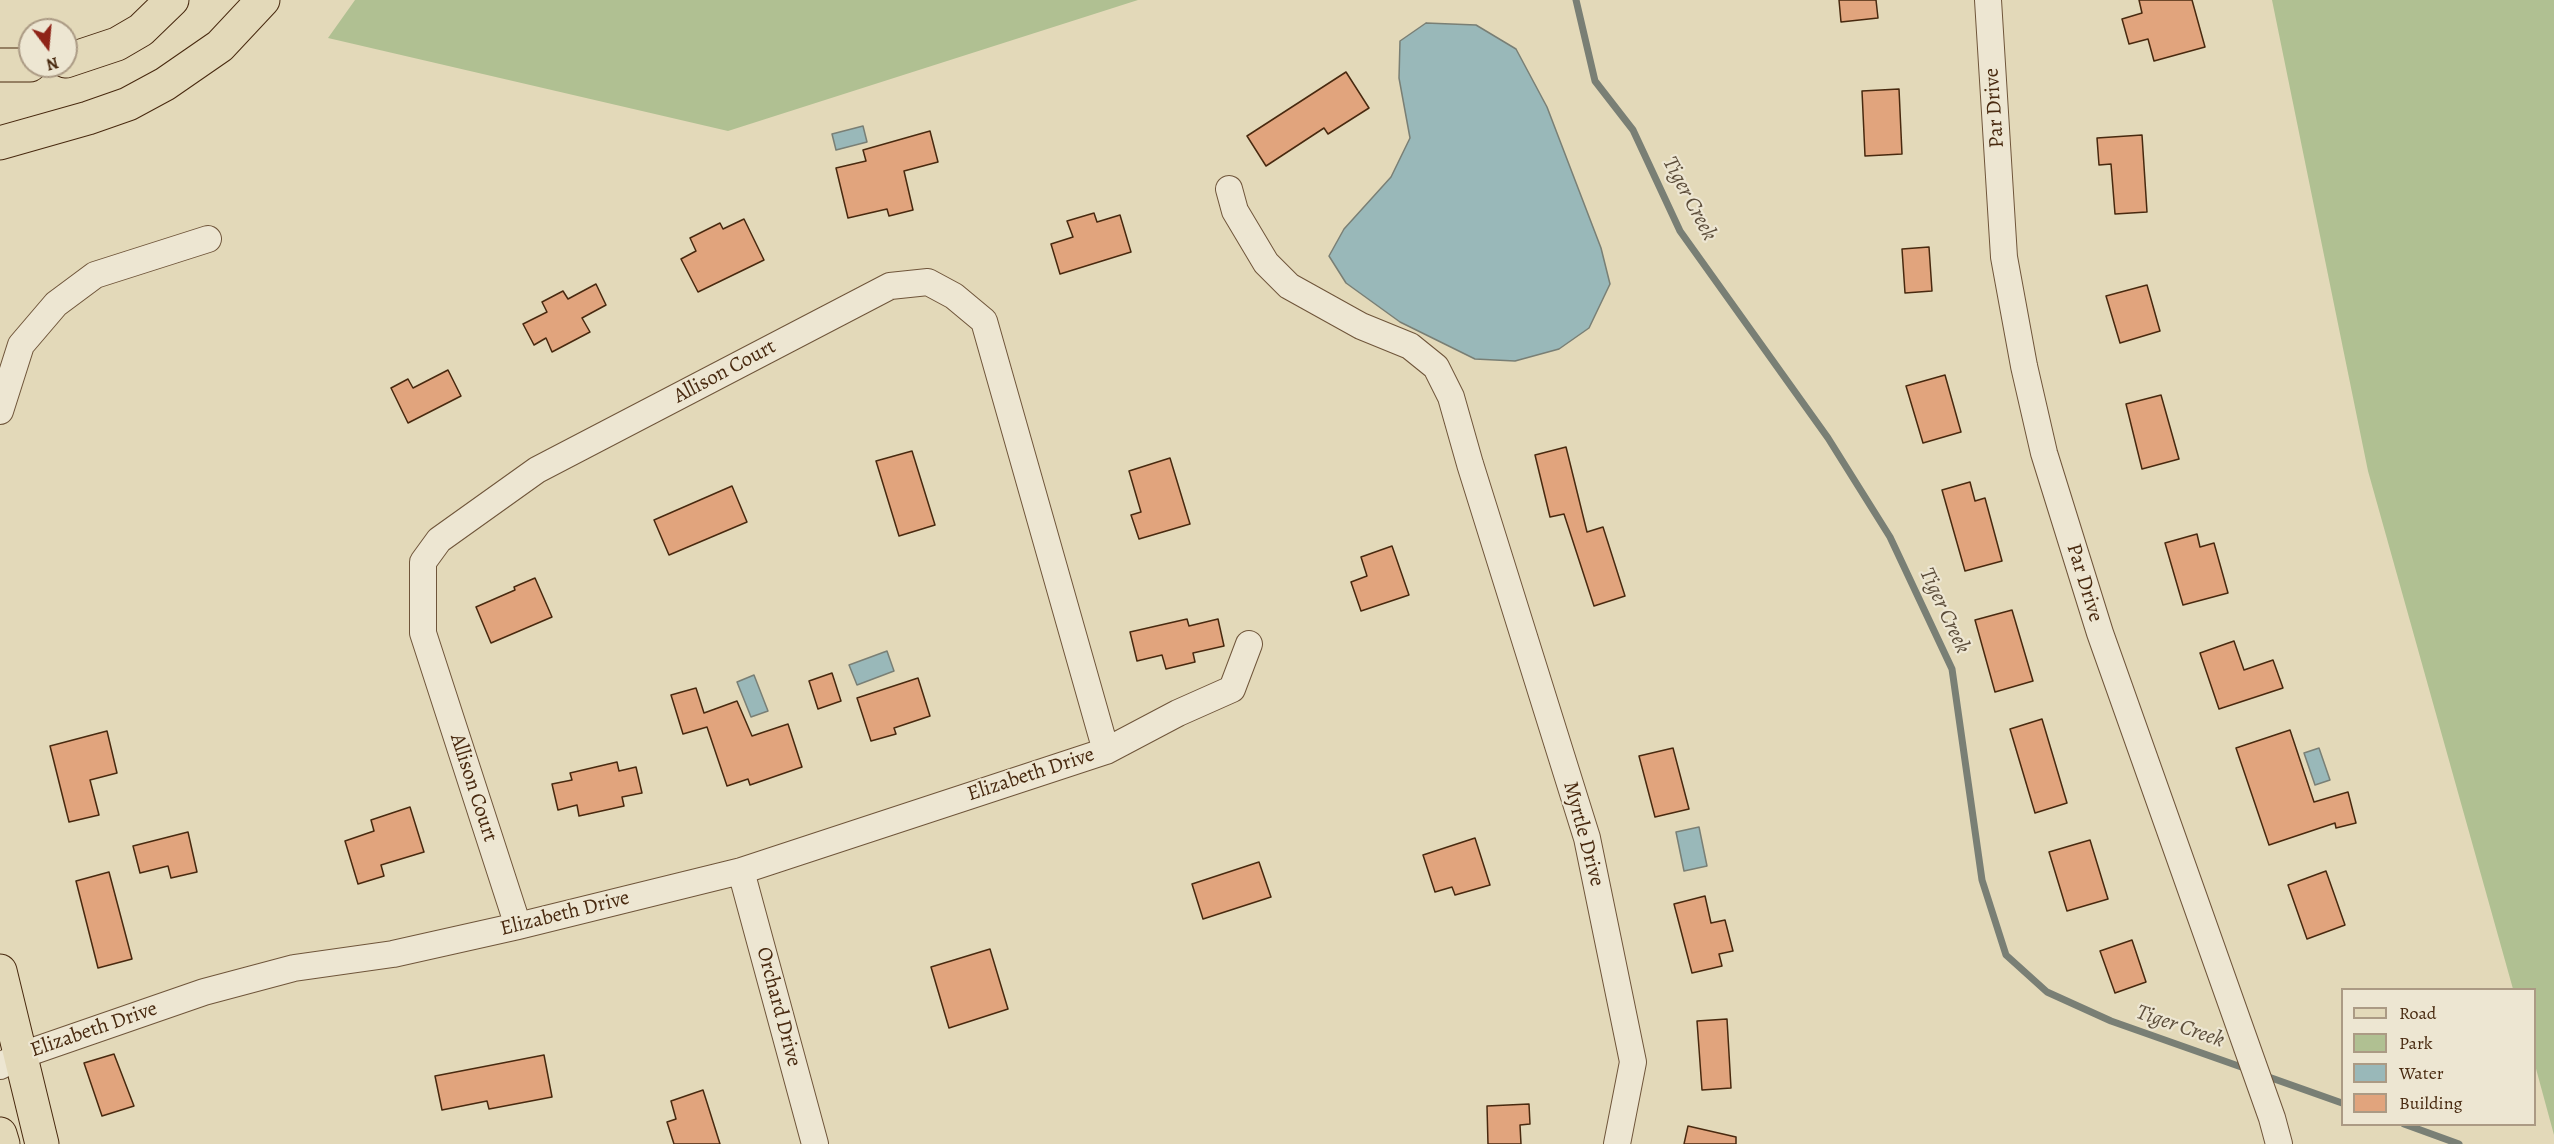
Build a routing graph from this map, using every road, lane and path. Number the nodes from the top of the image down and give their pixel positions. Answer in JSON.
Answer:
{"nodes":[{"id":1,"x":172,"y":0,"type":"edge"},
{"id":2,"x":263,"y":0,"type":"edge"},
{"id":3,"x":1988,"y":0,"type":"edge"},
{"id":4,"x":78,"y":57,"type":"edge"},
{"id":5,"x":0,"y":65,"type":"edge"},
{"id":6,"x":18,"y":65,"type":"edge"},
{"id":7,"x":0,"y":143,"type":"edge"},
{"id":8,"x":1229,"y":189,"type":"dead end"},
{"id":9,"x":208,"y":239,"type":"dead end"},
{"id":10,"x":0,"y":411,"type":"edge"},
{"id":11,"x":1249,"y":644,"type":"dead end"},
{"id":12,"x":1106,"y":751,"type":"junction"},
{"id":13,"x":741,"y":871,"type":"junction"},
{"id":14,"x":518,"y":926,"type":"junction"},
{"id":15,"x":0,"y":971,"type":"edge"},
{"id":16,"x":6,"y":1058,"type":"edge"},
{"id":17,"x":0,"y":1134,"type":"edge"},
{"id":18,"x":3,"y":1144,"type":"edge"},
{"id":19,"x":42,"y":1144,"type":"edge"},
{"id":20,"x":815,"y":1144,"type":"edge"},
{"id":21,"x":1617,"y":1144,"type":"edge"},
{"id":22,"x":2279,"y":1144,"type":"edge"}],
"edges":[{"from":1,"to":4,"type":"main road"},
{"from":2,"to":7,"type":"main road"},
{"from":3,"to":22,"type":"street","name":"Par Drive"},
{"from":5,"to":6,"type":"main road"},
{"from":8,"to":21,"type":"street","name":"Myrtle Drive"},
{"from":9,"to":10,"type":"street"},
{"from":11,"to":12,"type":"street","name":"Elizabeth Drive"},
{"from":12,"to":13,"type":"street","name":"Elizabeth Drive"},
{"from":12,"to":14,"type":"street","name":"Allison Court"},
{"from":13,"to":14,"type":"street","name":"Elizabeth Drive"},
{"from":13,"to":20,"type":"street","name":"Orchard Drive"},
{"from":14,"to":16,"type":"street","name":"Elizabeth Drive"},
{"from":15,"to":16,"type":"main road"},
{"from":16,"to":19,"type":"main road"},
{"from":17,"to":18,"type":"main road"}]}
